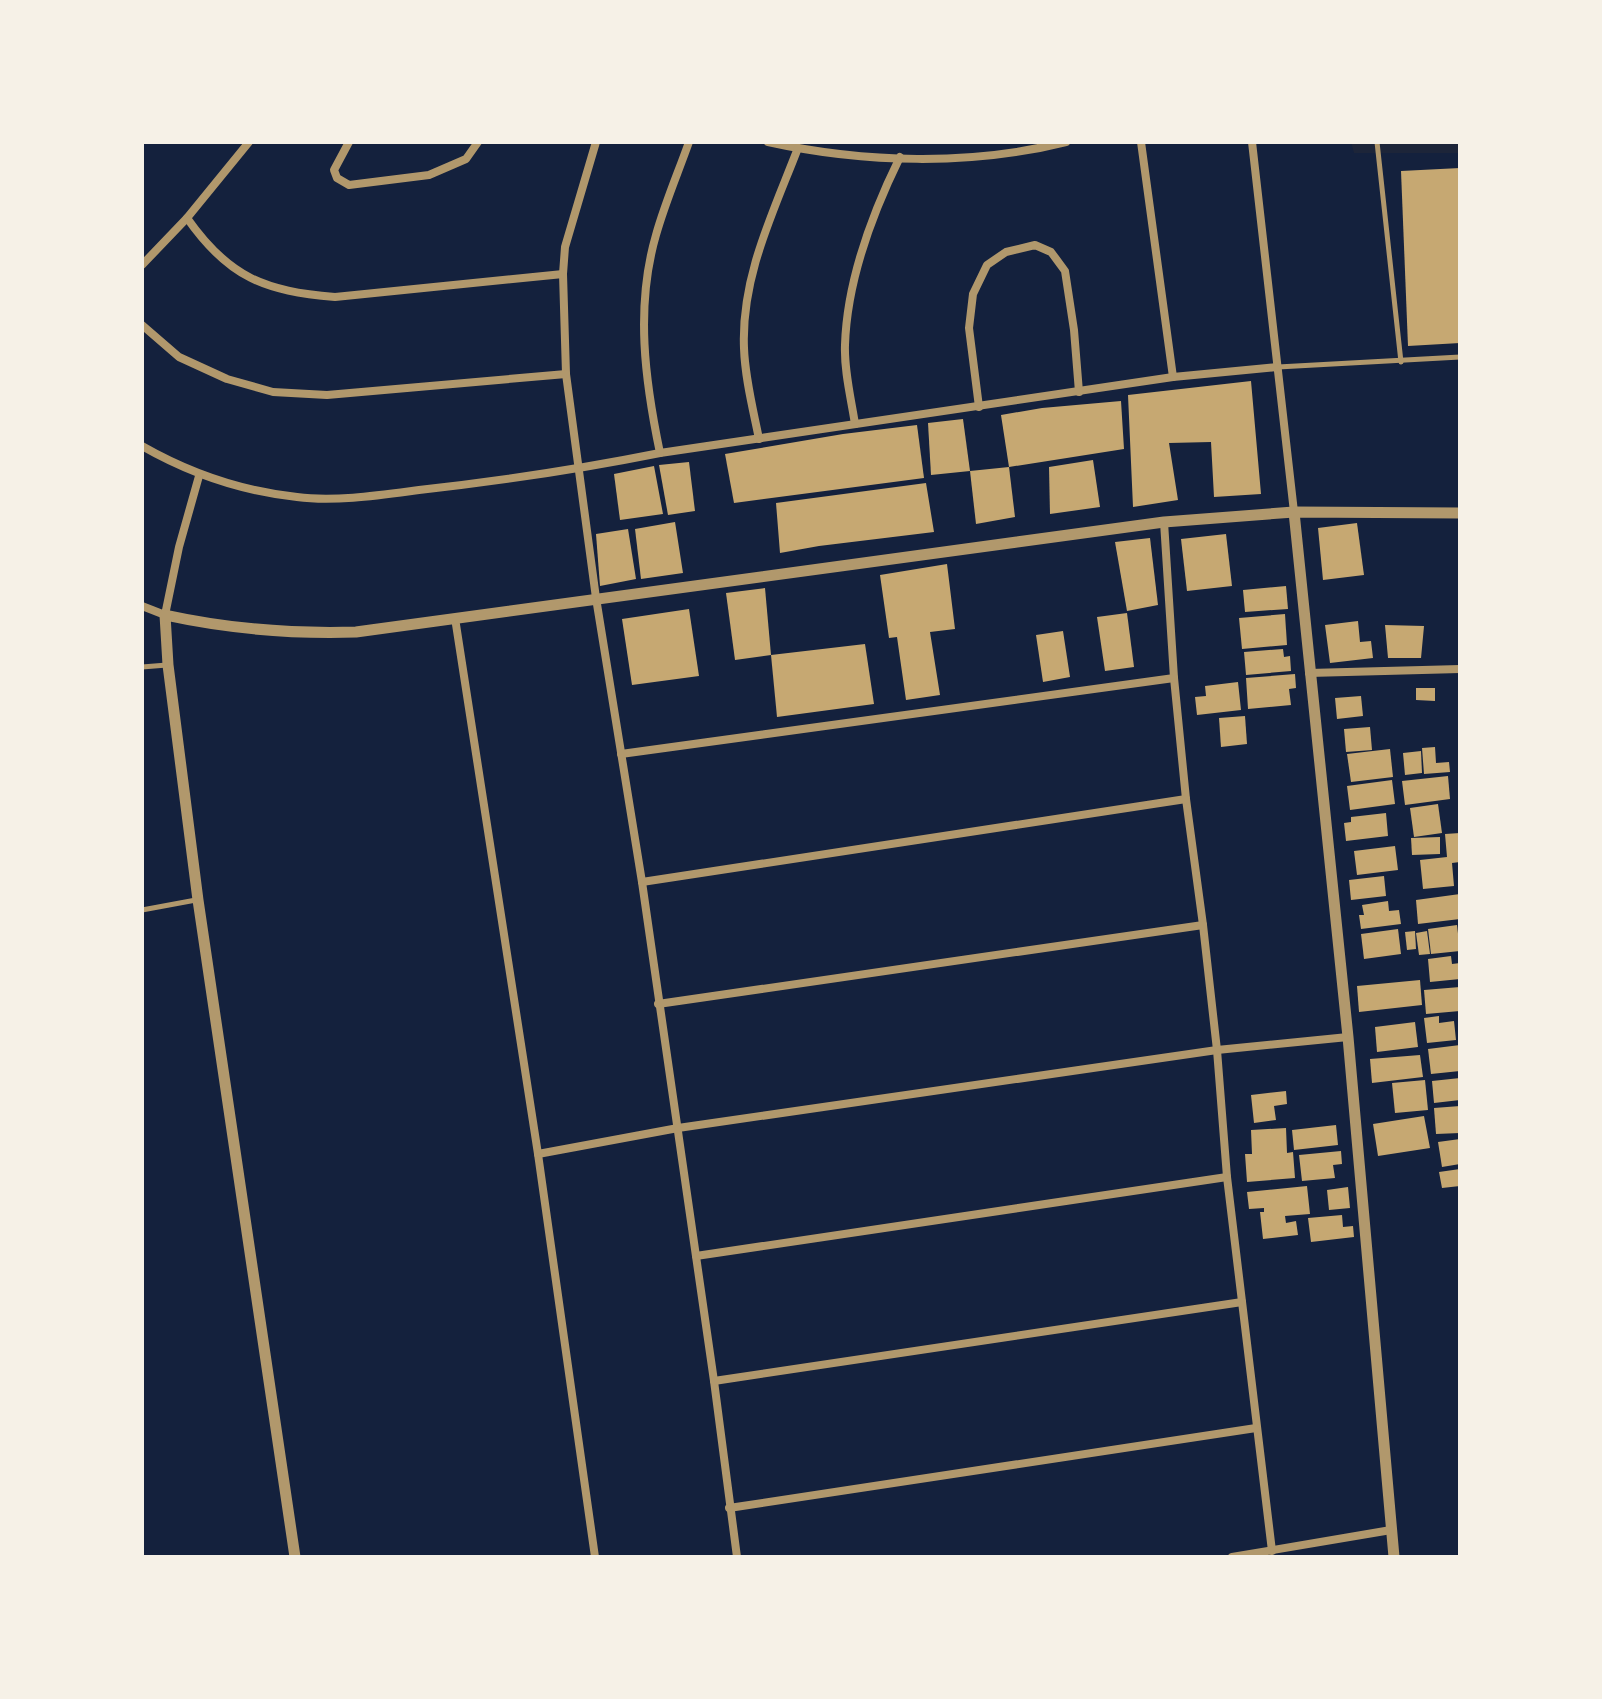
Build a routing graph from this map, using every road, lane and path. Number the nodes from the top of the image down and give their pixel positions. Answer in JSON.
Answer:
{"nodes":[{"id":1,"x":249,"y":142,"type":"edge"},
{"id":2,"x":349,"y":142,"type":"edge"},
{"id":3,"x":478,"y":142,"type":"edge"},
{"id":4,"x":596,"y":142,"type":"edge"},
{"id":5,"x":689,"y":142,"type":"edge"},
{"id":6,"x":768,"y":142,"type":"edge"},
{"id":7,"x":1066,"y":142,"type":"edge"},
{"id":8,"x":1141,"y":142,"type":"edge"},
{"id":9,"x":1252,"y":142,"type":"edge"},
{"id":10,"x":1377,"y":142,"type":"edge"},
{"id":11,"x":798,"y":148,"type":"junction"},
{"id":12,"x":900,"y":157,"type":"junction"},
{"id":13,"x":187,"y":218,"type":"junction"},
{"id":14,"x":142,"y":265,"type":"edge"},
{"id":15,"x":563,"y":274,"type":"junction"},
{"id":16,"x":142,"y":325,"type":"edge"},
{"id":17,"x":1460,"y":357,"type":"edge"},
{"id":18,"x":1401,"y":362,"type":"junction"},
{"id":19,"x":1277,"y":367,"type":"junction"},
{"id":20,"x":566,"y":374,"type":"junction"},
{"id":21,"x":1173,"y":377,"type":"junction"},
{"id":22,"x":1079,"y":392,"type":"junction"},
{"id":23,"x":979,"y":407,"type":"junction"},
{"id":24,"x":855,"y":424,"type":"junction"},
{"id":25,"x":759,"y":439,"type":"junction"},
{"id":26,"x":142,"y":446,"type":"edge"},
{"id":27,"x":660,"y":453,"type":"junction"},
{"id":28,"x":578,"y":469,"type":"junction"},
{"id":29,"x":199,"y":476,"type":"junction"},
{"id":30,"x":1294,"y":512,"type":"junction"},
{"id":31,"x":1460,"y":513,"type":"edge"},
{"id":32,"x":1164,"y":522,"type":"junction"},
{"id":33,"x":596,"y":598,"type":"junction"},
{"id":34,"x":142,"y":606,"type":"edge"},
{"id":35,"x":165,"y":615,"type":"junction"},
{"id":36,"x":455,"y":618,"type":"junction"},
{"id":37,"x":168,"y":665,"type":"junction"},
{"id":38,"x":142,"y":667,"type":"edge"},
{"id":39,"x":1460,"y":669,"type":"edge"},
{"id":40,"x":1309,"y":673,"type":"junction"},
{"id":41,"x":1174,"y":678,"type":"junction"},
{"id":42,"x":621,"y":754,"type":"junction"},
{"id":43,"x":1186,"y":799,"type":"junction"},
{"id":44,"x":642,"y":882,"type":"junction"},
{"id":45,"x":198,"y":900,"type":"junction"},
{"id":46,"x":142,"y":910,"type":"edge"},
{"id":47,"x":1203,"y":925,"type":"junction"},
{"id":48,"x":658,"y":1004,"type":"junction"},
{"id":49,"x":1348,"y":1037,"type":"junction"},
{"id":50,"x":1217,"y":1050,"type":"junction"},
{"id":51,"x":676,"y":1128,"type":"junction"},
{"id":52,"x":538,"y":1154,"type":"junction"},
{"id":53,"x":1227,"y":1177,"type":"junction"},
{"id":54,"x":696,"y":1256,"type":"junction"},
{"id":55,"x":1242,"y":1302,"type":"junction"},
{"id":56,"x":714,"y":1381,"type":"junction"},
{"id":57,"x":1256,"y":1428,"type":"junction"},
{"id":58,"x":729,"y":1508,"type":"junction"},
{"id":59,"x":1391,"y":1530,"type":"junction"},
{"id":60,"x":1272,"y":1551,"type":"junction"},
{"id":61,"x":295,"y":1557,"type":"edge"},
{"id":62,"x":595,"y":1557,"type":"edge"},
{"id":63,"x":737,"y":1557,"type":"edge"},
{"id":64,"x":1232,"y":1557,"type":"edge"},
{"id":65,"x":1394,"y":1557,"type":"edge"}],
"edges":[{"from":1,"to":13,"type":"street"},
{"from":2,"to":3,"type":"street"},
{"from":4,"to":15,"type":"street"},
{"from":5,"to":27,"type":"street"},
{"from":6,"to":11,"type":"street"},
{"from":7,"to":12,"type":"street"},
{"from":8,"to":21,"type":"street"},
{"from":9,"to":19,"type":"street"},
{"from":10,"to":18,"type":"lane"},
{"from":11,"to":12,"type":"street"},
{"from":11,"to":25,"type":"street"},
{"from":12,"to":24,"type":"street"},
{"from":13,"to":14,"type":"street"},
{"from":13,"to":15,"type":"street"},
{"from":15,"to":20,"type":"street"},
{"from":16,"to":20,"type":"street"},
{"from":17,"to":18,"type":"lane"},
{"from":18,"to":19,"type":"lane"},
{"from":19,"to":21,"type":"street"},
{"from":19,"to":30,"type":"street"},
{"from":20,"to":28,"type":"street"},
{"from":21,"to":22,"type":"street"},
{"from":22,"to":23,"type":"street"},
{"from":22,"to":23,"type":"street"},
{"from":23,"to":24,"type":"street"},
{"from":24,"to":25,"type":"street"},
{"from":25,"to":27,"type":"street"},
{"from":26,"to":29,"type":"street"},
{"from":27,"to":28,"type":"street"},
{"from":28,"to":29,"type":"street"},
{"from":28,"to":33,"type":"street"},
{"from":29,"to":35,"type":"street"},
{"from":30,"to":31,"type":"street"},
{"from":30,"to":32,"type":"street"},
{"from":30,"to":40,"type":"street"},
{"from":32,"to":33,"type":"street"},
{"from":32,"to":41,"type":"street"},
{"from":33,"to":36,"type":"street"},
{"from":33,"to":42,"type":"street"},
{"from":34,"to":35,"type":"street"},
{"from":35,"to":36,"type":"street"},
{"from":35,"to":37,"type":"street"},
{"from":36,"to":52,"type":"street"},
{"from":37,"to":38,"type":"lane"},
{"from":37,"to":45,"type":"street"},
{"from":39,"to":40,"type":"street"},
{"from":40,"to":49,"type":"street"},
{"from":41,"to":42,"type":"street"},
{"from":41,"to":43,"type":"street"},
{"from":42,"to":44,"type":"street"},
{"from":43,"to":44,"type":"street"},
{"from":43,"to":47,"type":"street"},
{"from":44,"to":48,"type":"street"},
{"from":45,"to":46,"type":"lane"},
{"from":45,"to":61,"type":"street"},
{"from":47,"to":48,"type":"street"},
{"from":47,"to":50,"type":"street"},
{"from":48,"to":51,"type":"street"},
{"from":49,"to":50,"type":"street"},
{"from":49,"to":59,"type":"street"},
{"from":50,"to":51,"type":"street"},
{"from":50,"to":53,"type":"street"},
{"from":51,"to":52,"type":"street"},
{"from":51,"to":54,"type":"street"},
{"from":52,"to":62,"type":"street"},
{"from":53,"to":54,"type":"street"},
{"from":53,"to":55,"type":"street"},
{"from":54,"to":56,"type":"street"},
{"from":55,"to":56,"type":"street"},
{"from":55,"to":57,"type":"street"},
{"from":56,"to":58,"type":"street"},
{"from":57,"to":58,"type":"street"},
{"from":57,"to":60,"type":"street"},
{"from":58,"to":63,"type":"street"},
{"from":59,"to":60,"type":"street"},
{"from":59,"to":65,"type":"street"},
{"from":60,"to":64,"type":"street"}]}
